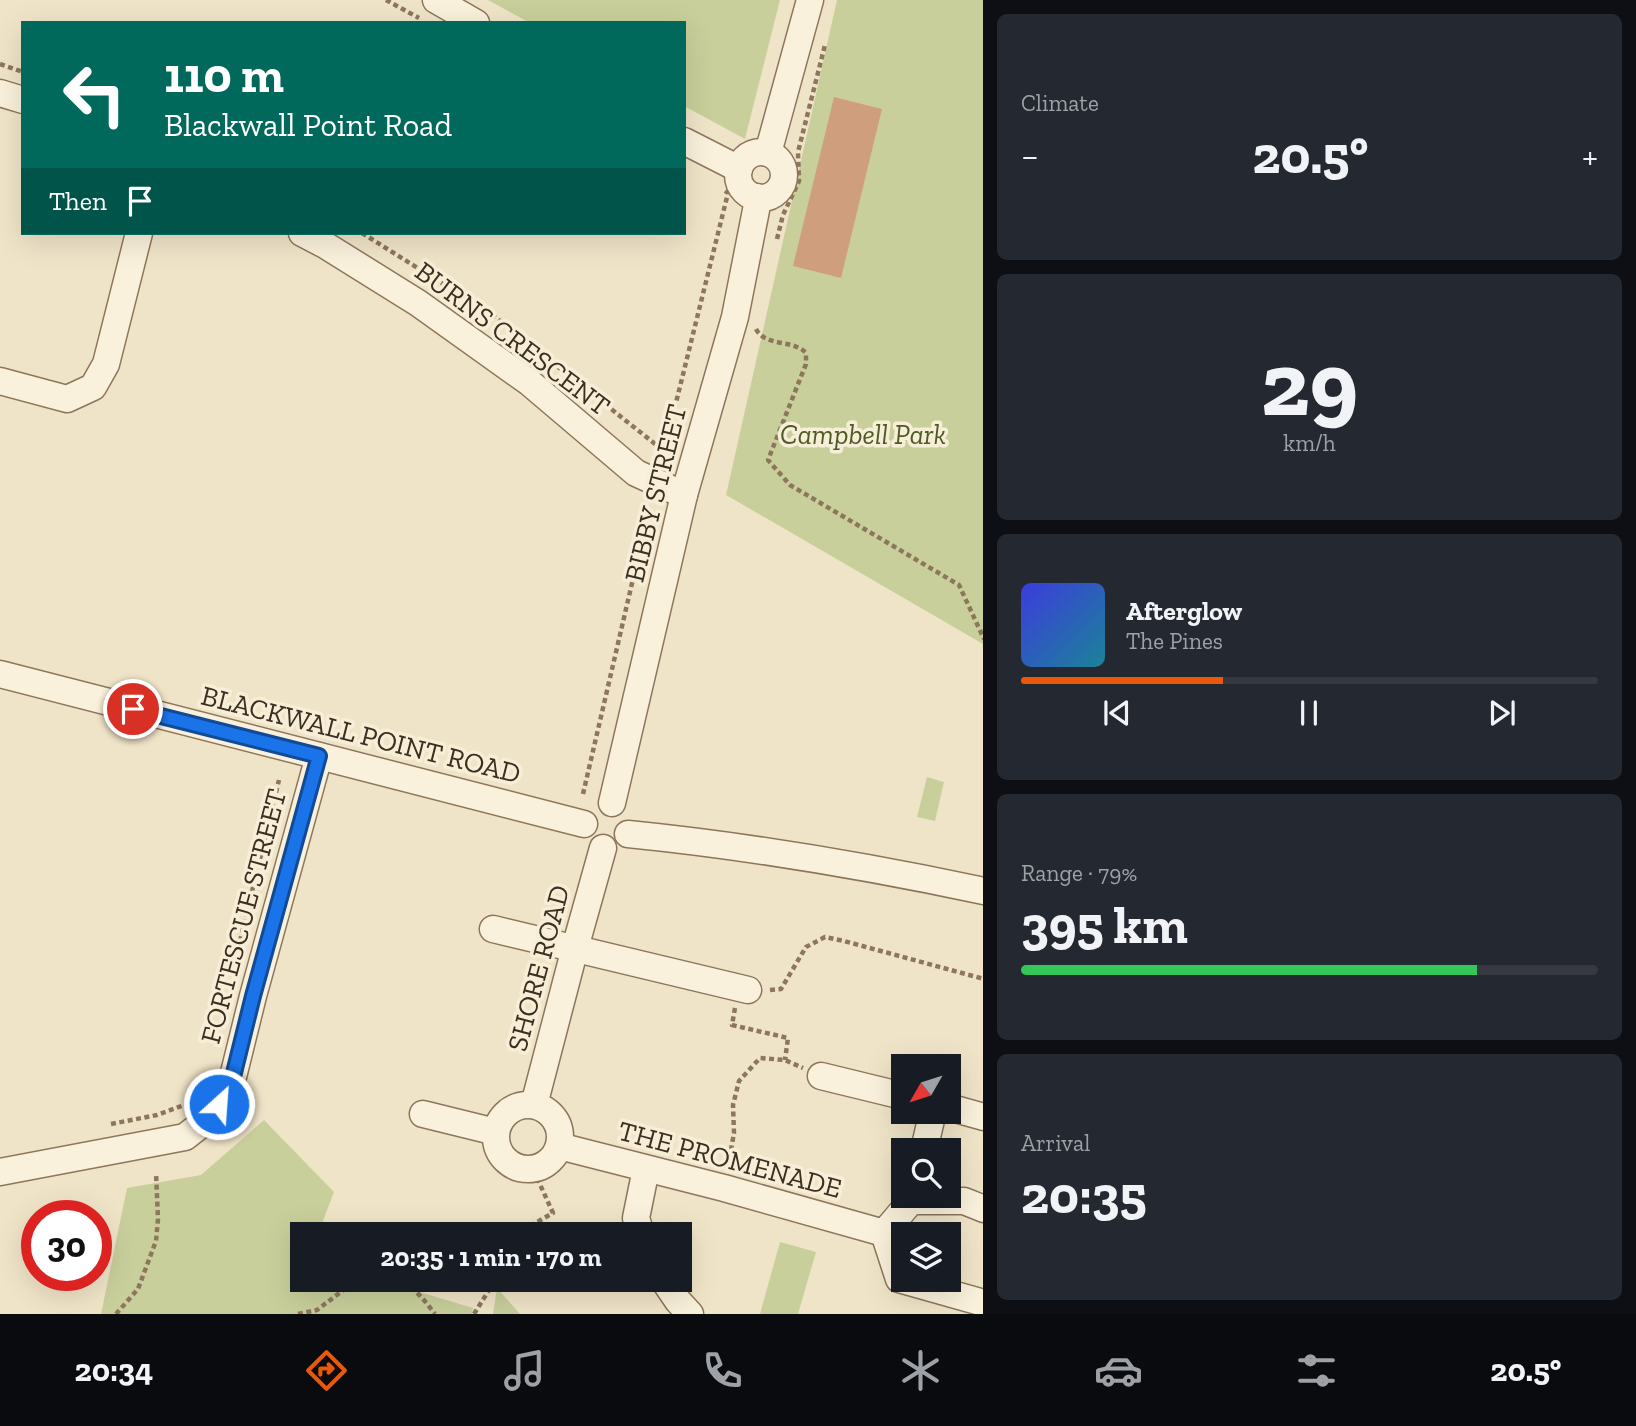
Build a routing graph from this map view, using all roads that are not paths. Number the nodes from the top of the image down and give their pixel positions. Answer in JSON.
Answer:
{"nodes":[{"id":1,"x":436,"y":0,"type":"edge"},
{"id":2,"x":810,"y":0,"type":"edge"},
{"id":3,"x":473,"y":21,"type":"edge"},
{"id":4,"x":0,"y":93,"type":"edge"},
{"id":5,"x":21,"y":99,"type":"edge"},
{"id":6,"x":686,"y":143,"type":"edge"},
{"id":7,"x":768,"y":153,"type":"junction"},
{"id":8,"x":734,"y":181,"type":"junction"},
{"id":9,"x":757,"y":197,"type":"junction"},
{"id":10,"x":138,"y":235,"type":"edge"},
{"id":11,"x":306,"y":235,"type":"edge"},
{"id":12,"x":0,"y":381,"type":"edge"},
{"id":13,"x":684,"y":495,"type":"junction"},
{"id":14,"x":0,"y":674,"type":"edge"},
{"id":15,"x":319,"y":756,"type":"junction"},
{"id":16,"x":612,"y":803,"type":"junction"},
{"id":17,"x":584,"y":824,"type":"junction"},
{"id":18,"x":628,"y":834,"type":"junction"},
{"id":19,"x":603,"y":848,"type":"junction"},
{"id":20,"x":983,"y":891,"type":"edge"},
{"id":21,"x":493,"y":929,"type":"dead end"},
{"id":22,"x":575,"y":948,"type":"junction"},
{"id":23,"x":748,"y":990,"type":"road end"},
{"id":24,"x":821,"y":1076,"type":"road end"},
{"id":25,"x":891,"y":1093,"type":"edge"},
{"id":26,"x":534,"y":1105,"type":"junction"},
{"id":27,"x":961,"y":1111,"type":"edge"},
{"id":28,"x":423,"y":1114,"type":"dead end"},
{"id":29,"x":983,"y":1117,"type":"edge"},
{"id":30,"x":496,"y":1132,"type":"junction"},
{"id":31,"x":559,"y":1146,"type":"junction"},
{"id":32,"x":646,"y":1169,"type":"junction"},
{"id":33,"x":0,"y":1172,"type":"edge"},
{"id":34,"x":961,"y":1201,"type":"edge"},
{"id":35,"x":904,"y":1208,"type":"edge"},
{"id":36,"x":983,"y":1209,"type":"edge"},
{"id":37,"x":637,"y":1222,"type":"edge"},
{"id":38,"x":884,"y":1233,"type":"junction"},
{"id":39,"x":672,"y":1292,"type":"edge"},
{"id":40,"x":982,"y":1307,"type":"edge"},
{"id":41,"x":690,"y":1314,"type":"edge"}],
"edges":[{"from":1,"to":3,"type":"street"},
{"from":2,"to":7,"type":"street"},
{"from":4,"to":5,"type":"street"},
{"from":6,"to":8,"type":"street"},
{"from":7,"to":8,"type":"street"},
{"from":7,"to":9,"type":"street"},
{"from":8,"to":9,"type":"street"},
{"from":9,"to":13,"type":"street","name":"BIBBY STREET"},
{"from":10,"to":12,"type":"street"},
{"from":11,"to":13,"type":"street","name":"BURNS CRESCENT"},
{"from":13,"to":16,"type":"street","name":"BIBBY STREET"},
{"from":14,"to":15,"type":"street","name":"BLACKWALL POINT ROAD"},
{"from":15,"to":17,"type":"street","name":"BLACKWALL POINT ROAD"},
{"from":15,"to":33,"type":"street","name":"FORTESCUE STREET"},
{"from":16,"to":17,"type":"street"},
{"from":16,"to":18,"type":"street"},
{"from":17,"to":19,"type":"street"},
{"from":18,"to":19,"type":"street"},
{"from":18,"to":20,"type":"street"},
{"from":19,"to":22,"type":"street","name":"SHORE ROAD"},
{"from":21,"to":22,"type":"street"},
{"from":22,"to":23,"type":"street"},
{"from":22,"to":26,"type":"street","name":"SHORE ROAD"},
{"from":24,"to":25,"type":"street"},
{"from":26,"to":30,"type":"street"},
{"from":26,"to":31,"type":"street"},
{"from":27,"to":29,"type":"street"},
{"from":28,"to":30,"type":"street"},
{"from":30,"to":31,"type":"street"},
{"from":31,"to":32,"type":"street","name":"THE PROMENADE"},
{"from":32,"to":37,"type":"street"},
{"from":32,"to":38,"type":"street","name":"THE PROMENADE"},
{"from":34,"to":36,"type":"street"},
{"from":35,"to":38,"type":"street"},
{"from":38,"to":40,"type":"street"},
{"from":39,"to":41,"type":"street"}]}
